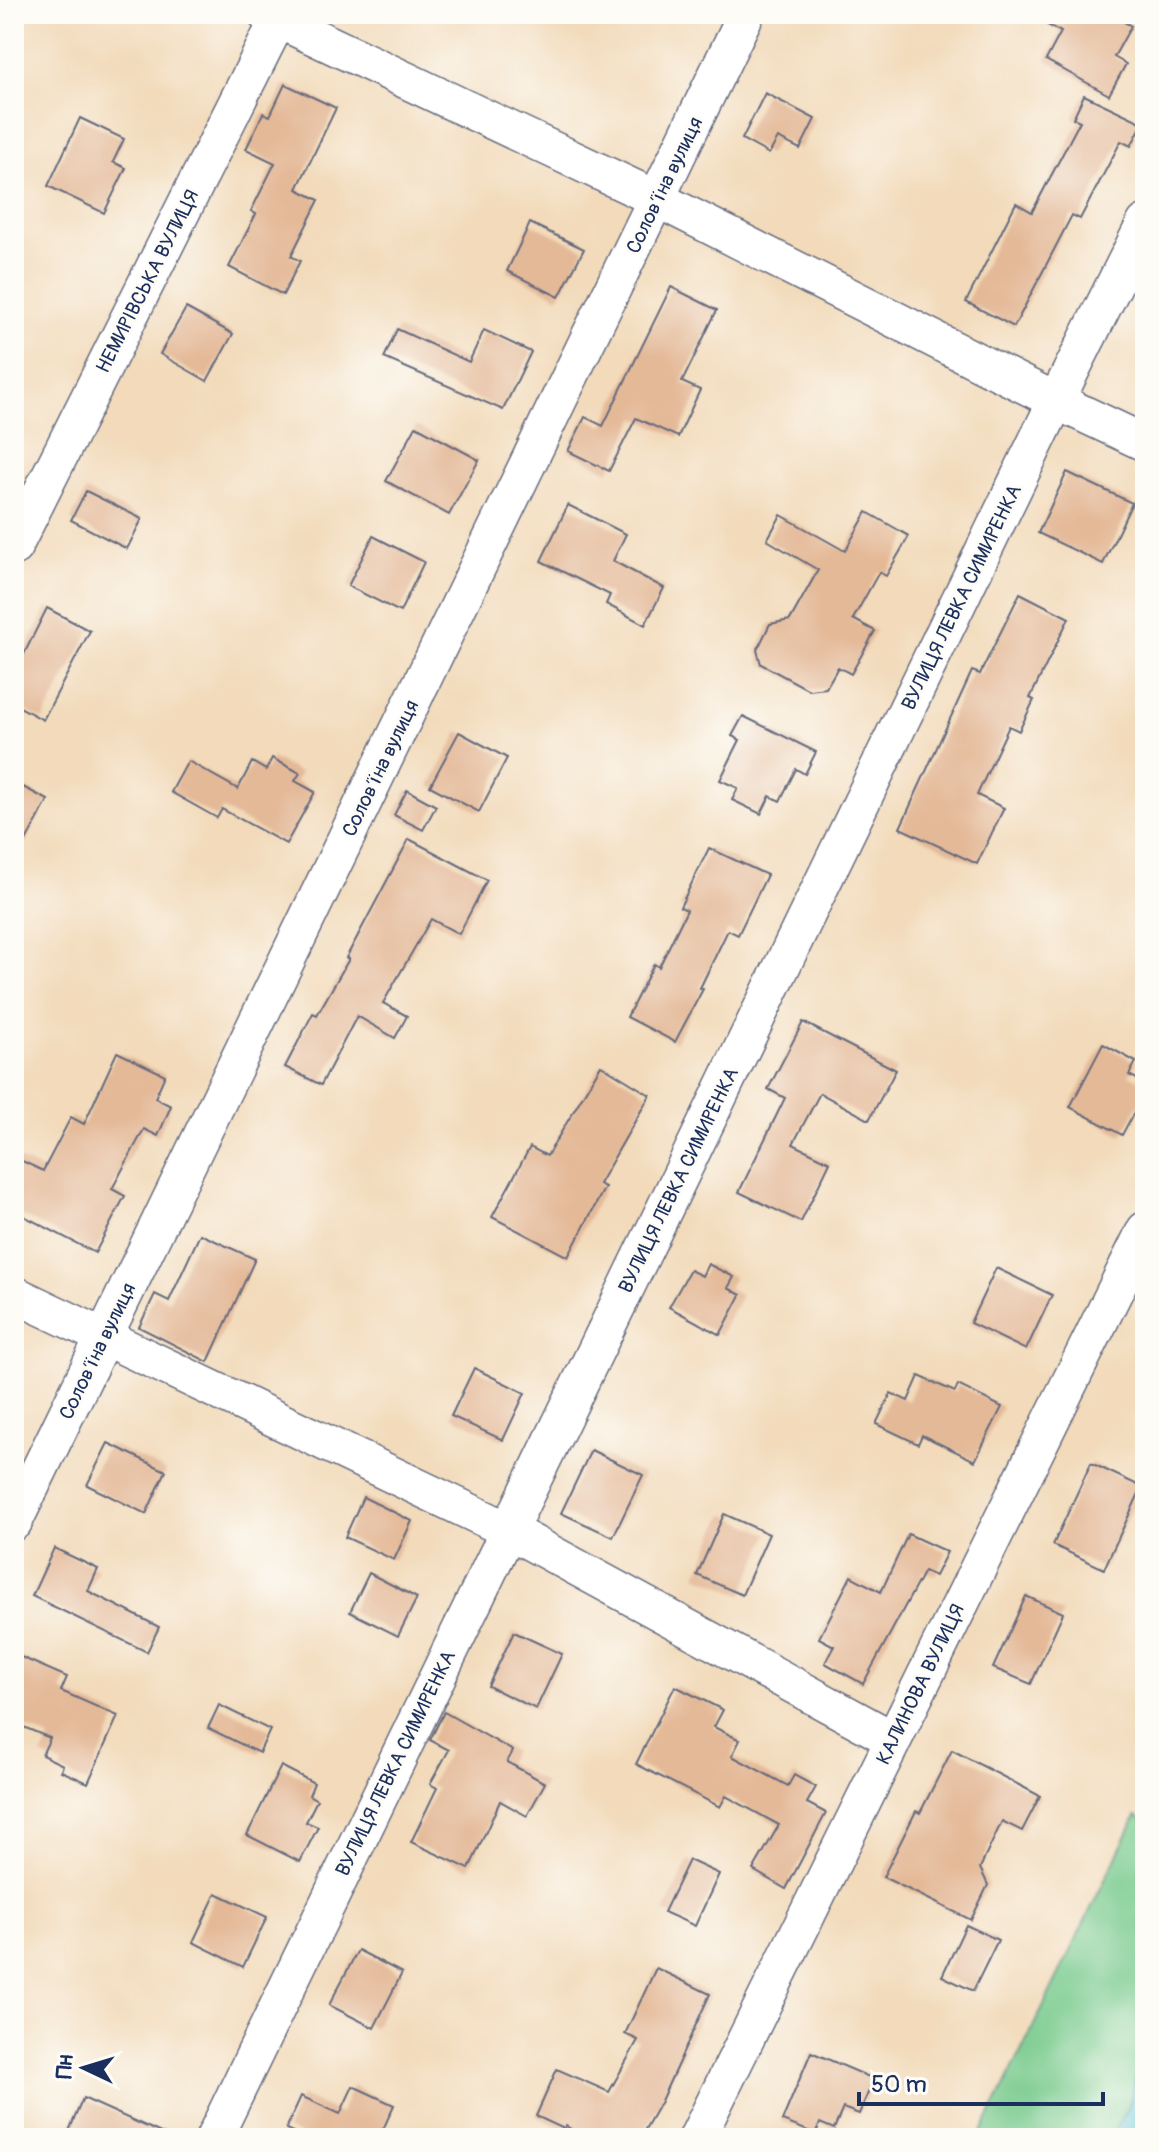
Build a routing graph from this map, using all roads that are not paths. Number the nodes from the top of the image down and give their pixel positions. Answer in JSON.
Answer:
{"nodes":[{"id":1,"x":746,"y":14,"type":"edge"},
{"id":2,"x":275,"y":16,"type":"edge"},
{"id":3,"x":657,"y":199,"type":"junction"},
{"id":4,"x":1145,"y":223,"type":"edge"},
{"id":5,"x":1056,"y":401,"type":"junction"},
{"id":6,"x":1145,"y":443,"type":"edge"},
{"id":7,"x":14,"y":547,"type":"edge"},
{"id":8,"x":1145,"y":1230,"type":"edge"},
{"id":9,"x":14,"y":1294,"type":"edge"},
{"id":10,"x":104,"y":1336,"type":"junction"},
{"id":11,"x":14,"y":1522,"type":"edge"},
{"id":12,"x":508,"y":1530,"type":"junction"},
{"id":13,"x":892,"y":1739,"type":"junction"},
{"id":14,"x":214,"y":2138,"type":"edge"},
{"id":15,"x":697,"y":2138,"type":"edge"}],
"edges":[{"from":1,"to":3,"type":"street","name":"Соловʼїна вулиця"},
{"from":2,"to":3,"type":"street"},
{"from":2,"to":7,"type":"street","name":"НЕМИРІВСЬКА ВУЛИЦЯ"},
{"from":3,"to":5,"type":"street"},
{"from":3,"to":10,"type":"street","name":"Соловʼїна вулиця"},
{"from":4,"to":5,"type":"street","name":"ВУЛИЦЯ ЛЕВКА СИМИРЕНКА"},
{"from":5,"to":6,"type":"street"},
{"from":5,"to":12,"type":"street","name":"ВУЛИЦЯ ЛЕВКА СИМИРЕНКА"},
{"from":8,"to":13,"type":"street","name":"КАЛИНОВА ВУЛИЦЯ"},
{"from":9,"to":10,"type":"street"},
{"from":10,"to":11,"type":"street","name":"Соловʼїна вулиця"},
{"from":10,"to":12,"type":"street"},
{"from":12,"to":13,"type":"street"},
{"from":12,"to":14,"type":"street","name":"ВУЛИЦЯ ЛЕВКА СИМИРЕНКА"},
{"from":13,"to":15,"type":"street","name":"КАЛИНОВА ВУЛИЦЯ"}]}
